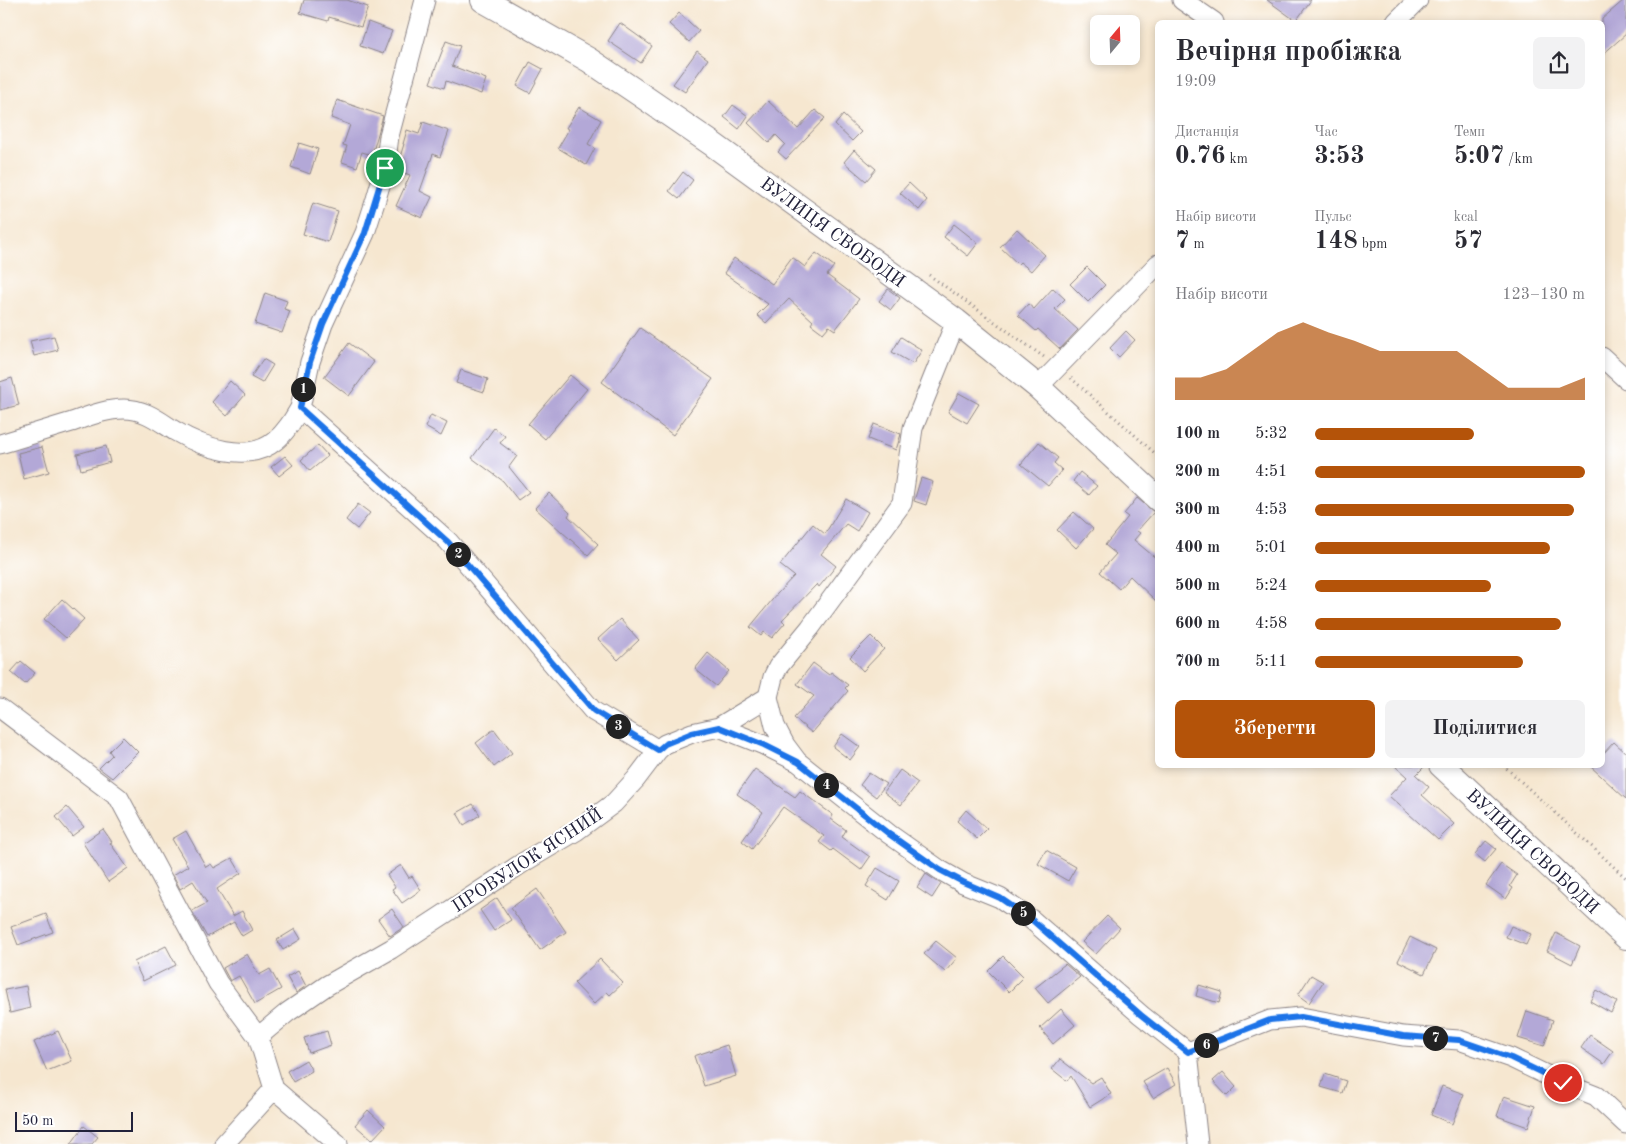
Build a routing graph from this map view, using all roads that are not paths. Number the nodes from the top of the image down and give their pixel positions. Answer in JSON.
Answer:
{"nodes":[{"id":1,"x":424,"y":0,"type":"edge"},
{"id":2,"x":483,"y":0,"type":"edge"},
{"id":3,"x":1182,"y":0,"type":"edge"},
{"id":4,"x":1418,"y":0,"type":"edge"},
{"id":5,"x":1211,"y":20,"type":"edge"},
{"id":6,"x":1398,"y":20,"type":"edge"},
{"id":7,"x":1155,"y":267,"type":"edge"},
{"id":8,"x":956,"y":321,"type":"junction"},
{"id":9,"x":1605,"y":360,"type":"edge"},
{"id":10,"x":1626,"y":379,"type":"edge"},
{"id":11,"x":1038,"y":387,"type":"junction"},
{"id":12,"x":300,"y":408,"type":"junction"},
{"id":13,"x":0,"y":444,"type":"edge"},
{"id":14,"x":1155,"y":496,"type":"edge"},
{"id":15,"x":768,"y":697,"type":"junction"},
{"id":16,"x":0,"y":708,"type":"edge"},
{"id":17,"x":719,"y":727,"type":"junction"},
{"id":18,"x":658,"y":750,"type":"junction"},
{"id":19,"x":798,"y":762,"type":"junction"},
{"id":20,"x":1444,"y":768,"type":"edge"},
{"id":21,"x":1626,"y":937,"type":"edge"},
{"id":22,"x":258,"y":1037,"type":"junction"},
{"id":23,"x":1188,"y":1052,"type":"junction"},
{"id":24,"x":274,"y":1089,"type":"junction"},
{"id":25,"x":1626,"y":1124,"type":"edge"},
{"id":26,"x":224,"y":1144,"type":"edge"},
{"id":27,"x":338,"y":1144,"type":"edge"},
{"id":28,"x":1198,"y":1144,"type":"edge"}],
"edges":[{"from":1,"to":12,"type":"street"},
{"from":2,"to":8,"type":"street","name":"ВУЛИЦЯ СВОБОДИ"},
{"from":3,"to":5,"type":"street"},
{"from":4,"to":6,"type":"street"},
{"from":7,"to":11,"type":"street"},
{"from":8,"to":11,"type":"street","name":"ВУЛИЦЯ СВОБОДИ"},
{"from":8,"to":15,"type":"street"},
{"from":9,"to":10,"type":"street"},
{"from":11,"to":14,"type":"street","name":"ВУЛИЦЯ СВОБОДИ"},
{"from":12,"to":13,"type":"street"},
{"from":12,"to":18,"type":"street"},
{"from":15,"to":17,"type":"street","name":"ПРОВУЛОК ЯСНИЙ"},
{"from":15,"to":19,"type":"street"},
{"from":16,"to":22,"type":"street"},
{"from":17,"to":18,"type":"street","name":"ПРОВУЛОК ЯСНИЙ"},
{"from":17,"to":19,"type":"street"},
{"from":18,"to":22,"type":"street","name":"ПРОВУЛОК ЯСНИЙ"},
{"from":19,"to":23,"type":"street"},
{"from":20,"to":21,"type":"street","name":"ВУЛИЦЯ СВОБОДИ"},
{"from":22,"to":24,"type":"street"},
{"from":23,"to":25,"type":"street"},
{"from":23,"to":28,"type":"street"},
{"from":24,"to":26,"type":"street"},
{"from":24,"to":27,"type":"street"}]}
